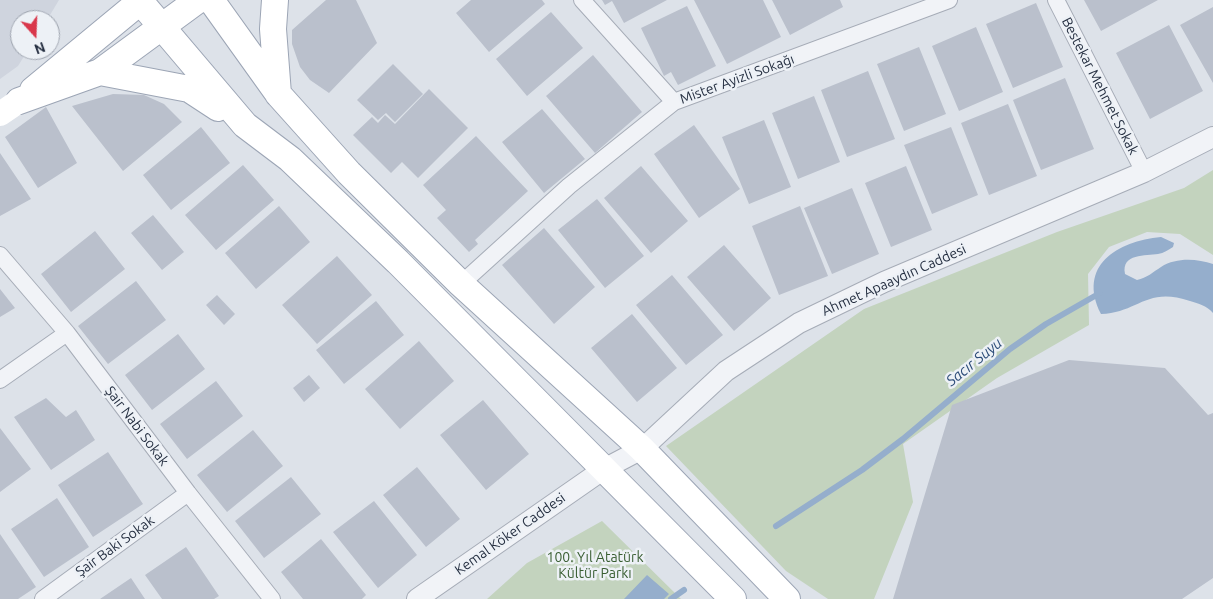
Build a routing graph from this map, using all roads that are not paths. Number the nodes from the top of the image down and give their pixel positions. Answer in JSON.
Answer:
{"nodes":[{"id":1,"x":140,"y":0,"type":"edge"},
{"id":2,"x":198,"y":0,"type":"edge"},
{"id":3,"x":212,"y":0,"type":"edge"},
{"id":4,"x":275,"y":0,"type":"edge"},
{"id":5,"x":582,"y":0,"type":"edge"},
{"id":6,"x":949,"y":0,"type":"edge"},
{"id":7,"x":1056,"y":0,"type":"edge"},
{"id":8,"x":160,"y":28,"type":"junction"},
{"id":9,"x":100,"y":72,"type":"junction"},
{"id":10,"x":278,"y":95,"type":"junction"},
{"id":11,"x":674,"y":102,"type":"junction"},
{"id":12,"x":9,"y":107,"type":"edge"},
{"id":13,"x":245,"y":125,"type":"junction"},
{"id":14,"x":1213,"y":137,"type":"edge"},
{"id":15,"x":1144,"y":172,"type":"junction"},
{"id":16,"x":0,"y":255,"type":"edge"},
{"id":17,"x":461,"y":284,"type":"junction"},
{"id":18,"x":67,"y":334,"type":"junction"},
{"id":19,"x":0,"y":380,"type":"edge"},
{"id":20,"x":642,"y":449,"type":"junction"},
{"id":21,"x":604,"y":469,"type":"junction"},
{"id":22,"x":188,"y":493,"type":"junction"},
{"id":23,"x":43,"y":599,"type":"edge"},
{"id":24,"x":272,"y":599,"type":"edge"},
{"id":25,"x":417,"y":599,"type":"edge"},
{"id":26,"x":733,"y":599,"type":"edge"},
{"id":27,"x":788,"y":599,"type":"edge"}],
"edges":[{"from":1,"to":8,"type":"main road"},
{"from":1,"to":12,"type":"main road"},
{"from":2,"to":8,"type":"main road"},
{"from":3,"to":10,"type":"main road"},
{"from":4,"to":10,"type":"main road"},
{"from":5,"to":11,"type":"street"},
{"from":6,"to":11,"type":"street","name":"Mister Ayizli Sokağı"},
{"from":7,"to":15,"type":"street","name":"Bestekar Mehmet Sokak"},
{"from":8,"to":9,"type":"main road"},
{"from":8,"to":13,"type":"main road"},
{"from":9,"to":12,"type":"main road"},
{"from":9,"to":13,"type":"main road"},
{"from":10,"to":17,"type":"main road"},
{"from":11,"to":17,"type":"street","name":"Mister Ayizli Sokağı"},
{"from":13,"to":21,"type":"main road"},
{"from":14,"to":15,"type":"street","name":"Ahmet Apaaydın Caddesi"},
{"from":15,"to":20,"type":"street","name":"Ahmet Apaaydın Caddesi"},
{"from":16,"to":18,"type":"street","name":"Şair Nabi Sokak"},
{"from":17,"to":20,"type":"main road"},
{"from":18,"to":19,"type":"street"},
{"from":18,"to":22,"type":"street","name":"Şair Nabi Sokak"},
{"from":20,"to":21,"type":"street","name":"Ahmet Apaaydın Caddesi"},
{"from":20,"to":27,"type":"main road"},
{"from":21,"to":25,"type":"street","name":"Kemal Köker Caddesi"},
{"from":21,"to":26,"type":"main road"},
{"from":22,"to":23,"type":"street","name":"Şair Baki Sokak"},
{"from":22,"to":24,"type":"street","name":"Şair Nabi Sokak"}]}
